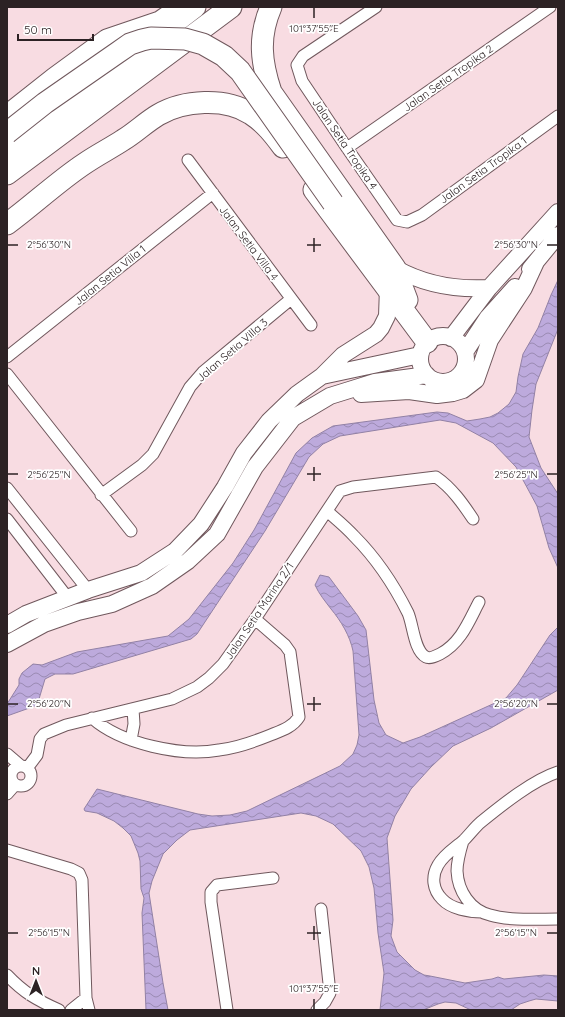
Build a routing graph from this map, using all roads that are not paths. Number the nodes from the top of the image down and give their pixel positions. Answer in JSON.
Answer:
{"nodes":[{"id":1,"x":180,"y":7,"type":"edge"},
{"id":2,"x":195,"y":7,"type":"edge"},
{"id":3,"x":231,"y":7,"type":"edge"},
{"id":4,"x":271,"y":7,"type":"edge"},
{"id":5,"x":376,"y":7,"type":"edge"},
{"id":6,"x":550,"y":7,"type":"edge"},
{"id":7,"x":7,"y":116,"type":"edge"},
{"id":8,"x":558,"y":116,"type":"edge"},
{"id":9,"x":7,"y":133,"type":"edge"},
{"id":10,"x":124,"y":140,"type":"junction"},
{"id":11,"x":347,"y":148,"type":"junction"},
{"id":12,"x":7,"y":151,"type":"edge"},
{"id":13,"x":188,"y":160,"type":"dead end"},
{"id":14,"x":7,"y":174,"type":"edge"},
{"id":15,"x":213,"y":193,"type":"junction"},
{"id":16,"x":558,"y":212,"type":"edge"},
{"id":17,"x":11,"y":221,"type":"edge"},
{"id":18,"x":407,"y":222,"type":"joint"},
{"id":19,"x":558,"y":235,"type":"edge"},
{"id":20,"x":7,"y":239,"type":"edge"},
{"id":21,"x":536,"y":262,"type":"junction"},
{"id":22,"x":395,"y":268,"type":"junction"},
{"id":23,"x":388,"y":288,"type":"junction"},
{"id":24,"x":489,"y":288,"type":"junction"},
{"id":25,"x":292,"y":299,"type":"junction"},
{"id":26,"x":407,"y":300,"type":"junction"},
{"id":27,"x":311,"y":325,"type":"dead end"},
{"id":28,"x":435,"y":343,"type":"junction"},
{"id":29,"x":464,"y":352,"type":"junction"},
{"id":30,"x":7,"y":357,"type":"edge"},
{"id":31,"x":7,"y":374,"type":"edge"},
{"id":32,"x":427,"y":375,"type":"junction"},
{"id":33,"x":322,"y":376,"type":"junction"},
{"id":34,"x":330,"y":396,"type":"junction"},
{"id":35,"x":7,"y":488,"type":"edge"},
{"id":36,"x":101,"y":494,"type":"junction"},
{"id":37,"x":327,"y":511,"type":"junction"},
{"id":38,"x":7,"y":519,"type":"edge"},
{"id":39,"x":473,"y":519,"type":"dead end"},
{"id":40,"x":131,"y":531,"type":"dead end"},
{"id":41,"x":88,"y":590,"type":"junction"},
{"id":42,"x":68,"y":598,"type":"junction"},
{"id":43,"x":479,"y":602,"type":"dead end"},
{"id":44,"x":255,"y":619,"type":"junction"},
{"id":45,"x":7,"y":625,"type":"edge"},
{"id":46,"x":7,"y":644,"type":"edge"},
{"id":47,"x":133,"y":710,"type":"junction"},
{"id":48,"x":92,"y":718,"type":"junction"},
{"id":49,"x":131,"y":740,"type":"junction"},
{"id":50,"x":7,"y":754,"type":"edge"},
{"id":51,"x":24,"y":767,"type":"junction"},
{"id":52,"x":558,"y":772,"type":"edge"},
{"id":53,"x":11,"y":779,"type":"edge"},
{"id":54,"x":7,"y":794,"type":"edge"},
{"id":55,"x":464,"y":840,"type":"junction"},
{"id":56,"x":7,"y":850,"type":"edge"},
{"id":57,"x":437,"y":866,"type":"junction"},
{"id":58,"x":457,"y":871,"type":"junction"},
{"id":59,"x":273,"y":878,"type":"dead end"},
{"id":60,"x":321,"y":909,"type":"dead end"},
{"id":61,"x":482,"y":912,"type":"junction"},
{"id":62,"x":558,"y":919,"type":"edge"},
{"id":63,"x":7,"y":975,"type":"edge"},
{"id":64,"x":86,"y":998,"type":"junction"},
{"id":65,"x":59,"y":1010,"type":"edge"},
{"id":66,"x":71,"y":1010,"type":"edge"},
{"id":67,"x":89,"y":1010,"type":"edge"},
{"id":68,"x":227,"y":1010,"type":"edge"},
{"id":69,"x":317,"y":1010,"type":"edge"}],
"edges":[{"from":1,"to":7,"type":"highway"},
{"from":2,"to":12,"type":"highway"},
{"from":3,"to":14,"type":"highway"},
{"from":4,"to":22,"type":"highway"},
{"from":5,"to":11,"type":"street","name":"Jalan Setia Tropika 4"},
{"from":6,"to":11,"type":"street","name":"Jalan Setia Tropika 2"},
{"from":8,"to":18,"type":"street","name":"Jalan Setia Tropika 1"},
{"from":9,"to":26,"type":"highway","bridge":true},
{"from":10,"to":17,"type":"highway"},
{"from":10,"to":20,"type":"highway"},
{"from":10,"to":23,"type":"highway"},
{"from":11,"to":18,"type":"street","name":"Jalan Setia Tropika 4"},
{"from":13,"to":15,"type":"street","name":"Jalan Setia Villa 4"},
{"from":15,"to":25,"type":"street","name":"Jalan Setia Villa 4"},
{"from":15,"to":30,"type":"street","name":"Jalan Setia Villa 1"},
{"from":16,"to":24,"type":"street"},
{"from":19,"to":21,"type":"street"},
{"from":21,"to":29,"type":"street"},
{"from":21,"to":34,"type":"street"},
{"from":22,"to":24,"type":"street"},
{"from":22,"to":26,"type":"highway"},
{"from":23,"to":28,"type":"highway"},
{"from":23,"to":33,"type":"street"},
{"from":24,"to":28,"type":"street"},
{"from":25,"to":27,"type":"street","name":"Jalan Setia Villa 4"},
{"from":25,"to":36,"type":"street","name":"Jalan Setia Villa 3"},
{"from":26,"to":28,"type":"highway"},
{"from":28,"to":29,"type":"street"},
{"from":28,"to":32,"type":"street"},
{"from":28,"to":33,"type":"street"},
{"from":29,"to":32,"type":"street"},
{"from":31,"to":36,"type":"street"},
{"from":32,"to":34,"type":"street"},
{"from":33,"to":41,"type":"street"},
{"from":34,"to":46,"type":"street"},
{"from":35,"to":41,"type":"street"},
{"from":36,"to":40,"type":"street"},
{"from":37,"to":39,"type":"street","name":"Jalan Setia Marina 2/1"},
{"from":37,"to":43,"type":"street"},
{"from":37,"to":44,"type":"street","name":"Jalan Setia Marina 2/1"},
{"from":38,"to":42,"type":"street"},
{"from":41,"to":42,"type":"street"},
{"from":42,"to":45,"type":"street"},
{"from":44,"to":47,"type":"street","name":"Jalan Setia Marina 2/1"},
{"from":44,"to":49,"type":"street"},
{"from":47,"to":48,"type":"street","name":"Jalan Setia Marina 2/1"},
{"from":47,"to":49,"type":"street"},
{"from":48,"to":49,"type":"street"},
{"from":48,"to":51,"type":"street","name":"Jalan Setia Marina 2/1"},
{"from":50,"to":51,"type":"street"},
{"from":51,"to":53,"type":"street"},
{"from":51,"to":53,"type":"street"},
{"from":52,"to":55,"type":"street"},
{"from":53,"to":54,"type":"street"},
{"from":55,"to":57,"type":"street"},
{"from":55,"to":58,"type":"street"},
{"from":56,"to":64,"type":"street"},
{"from":57,"to":58,"type":"street"},
{"from":57,"to":61,"type":"street"},
{"from":58,"to":61,"type":"street"},
{"from":59,"to":68,"type":"street"},
{"from":60,"to":69,"type":"street"},
{"from":61,"to":62,"type":"street"},
{"from":63,"to":65,"type":"street"},
{"from":64,"to":66,"type":"street"},
{"from":64,"to":67,"type":"street"}]}
